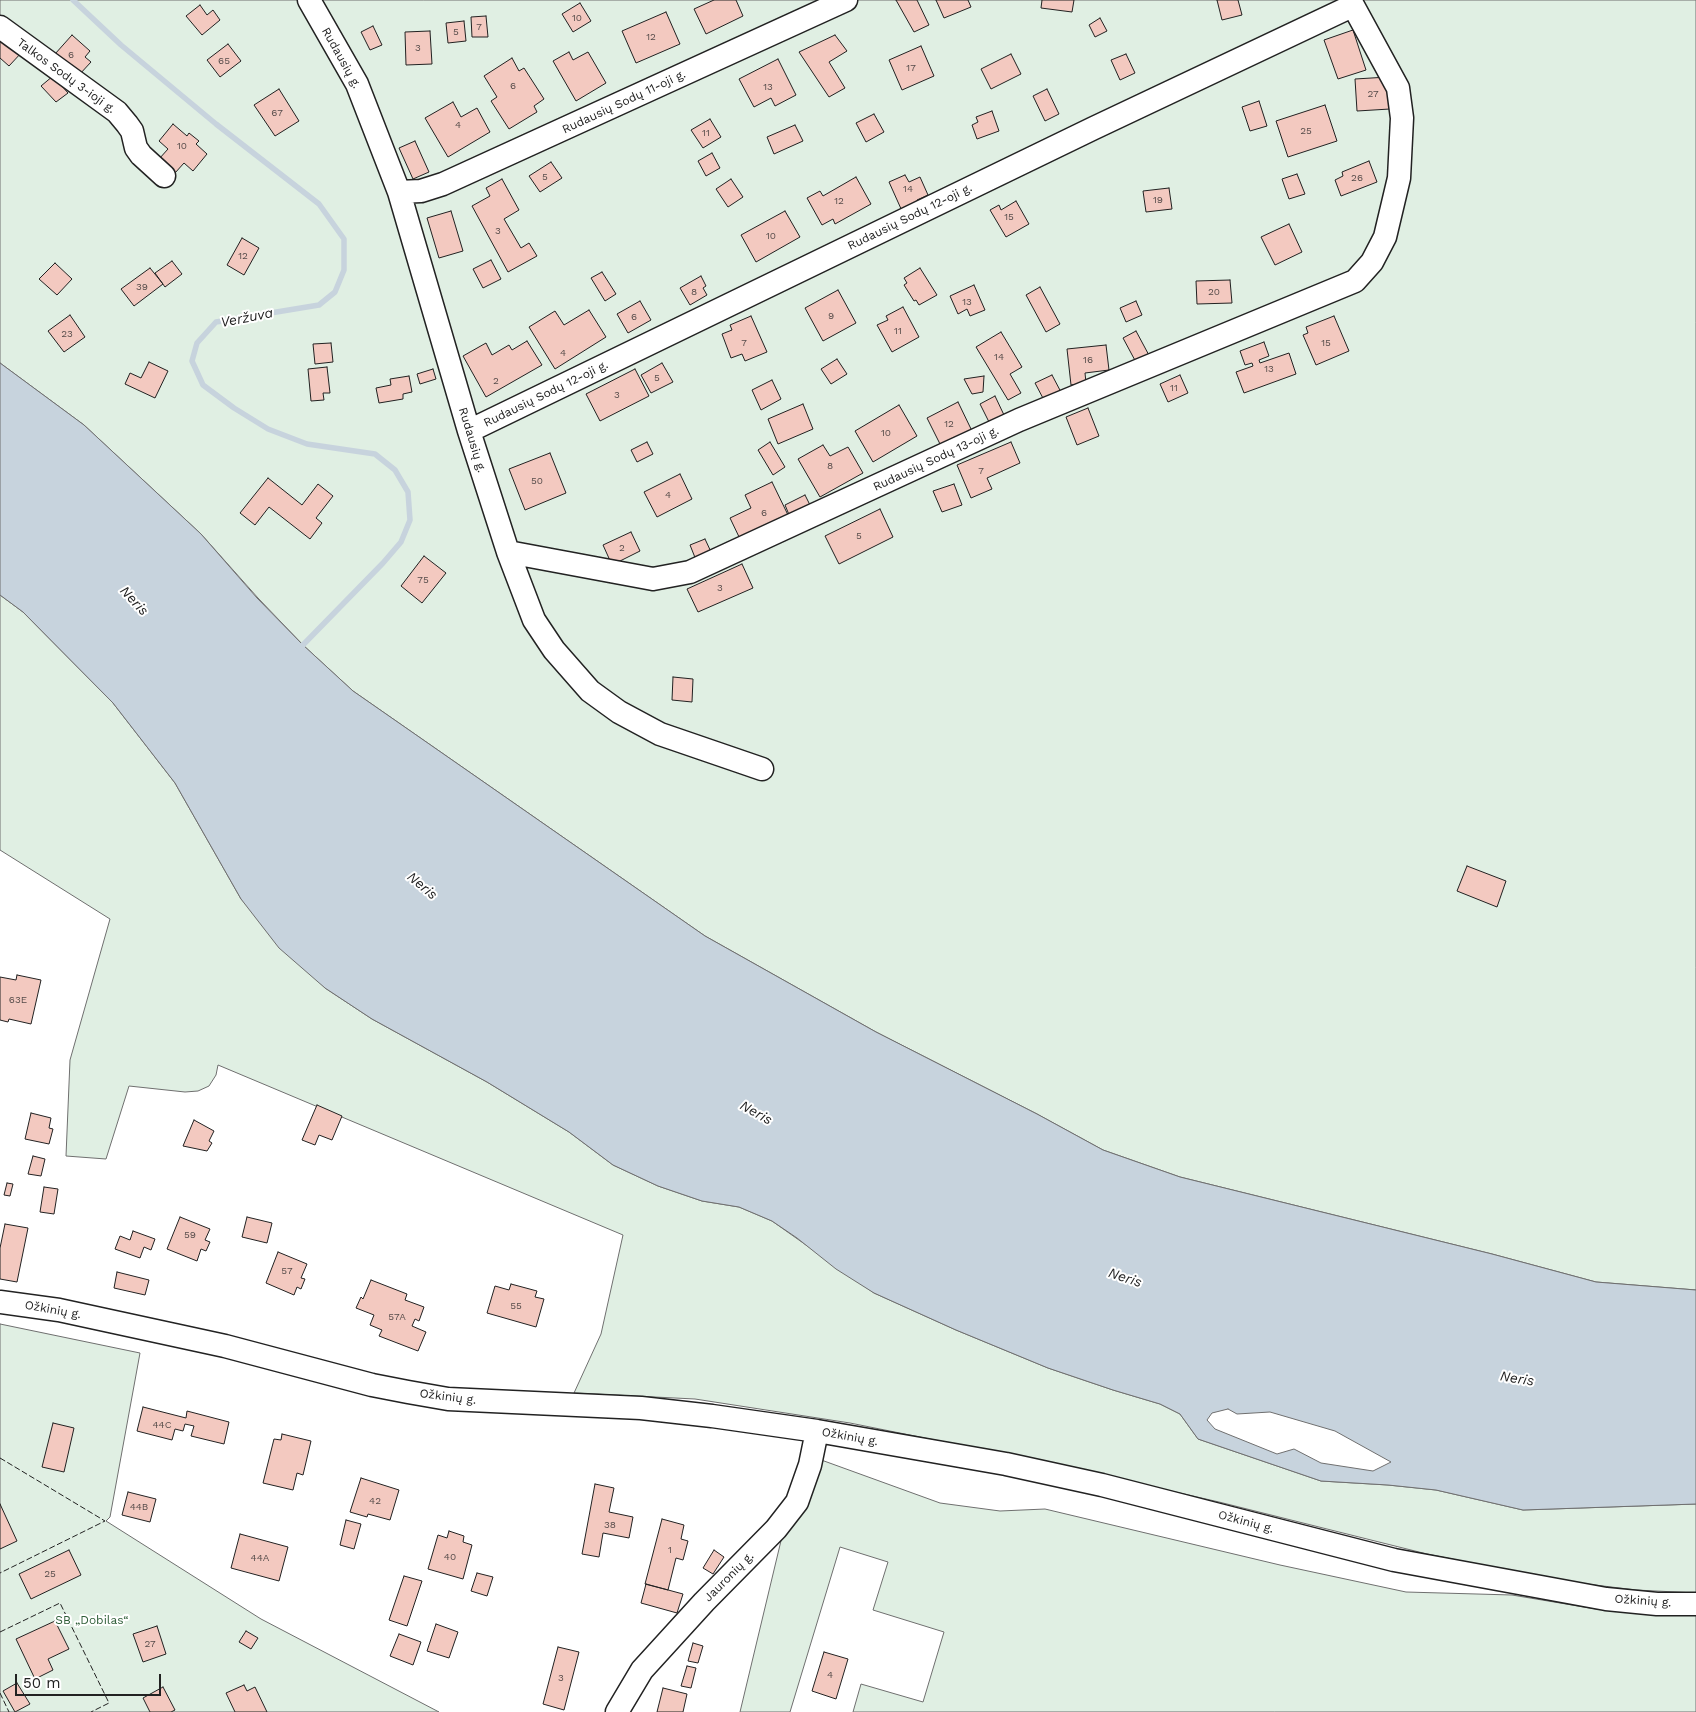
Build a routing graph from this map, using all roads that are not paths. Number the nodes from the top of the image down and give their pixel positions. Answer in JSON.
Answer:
{"nodes":[{"id":1,"x":309,"y":0,"type":"edge"},
{"id":2,"x":846,"y":0,"type":"edge"},
{"id":3,"x":1351,"y":3,"type":"edge"},
{"id":4,"x":0,"y":27,"type":"edge"},
{"id":5,"x":164,"y":176,"type":"dead end"},
{"id":6,"x":399,"y":192,"type":"junction"},
{"id":7,"x":469,"y":431,"type":"junction"},
{"id":8,"x":508,"y":552,"type":"junction"},
{"id":9,"x":762,"y":768,"type":"dead end"},
{"id":10,"x":0,"y":1302,"type":"edge"},
{"id":11,"x":817,"y":1431,"type":"junction"},
{"id":12,"x":1696,"y":1604,"type":"edge"},
{"id":13,"x":617,"y":1712,"type":"edge"}],
"edges":[{"from":1,"to":6,"type":"street","name":"Rudausių g."},
{"from":2,"to":6,"type":"street","name":"Rudausių Sodų 11-oji g."},
{"from":3,"to":7,"type":"street","name":"Rudausių Sodų 12-oji g."},
{"from":3,"to":8,"type":"street","name":"Rudausių Sodų 13-oji g."},
{"from":4,"to":5,"type":"street","name":"Talkos Sodų 3-ioji g."},
{"from":6,"to":7,"type":"street","name":"Rudausių g."},
{"from":7,"to":8,"type":"street","name":"Rudausių g."},
{"from":8,"to":9,"type":"street","name":"Rudausių g."},
{"from":10,"to":11,"type":"street","name":"Ožkinių g."},
{"from":11,"to":12,"type":"street","name":"Ožkinių g."},
{"from":11,"to":13,"type":"street","name":"Jauronių g."}]}
